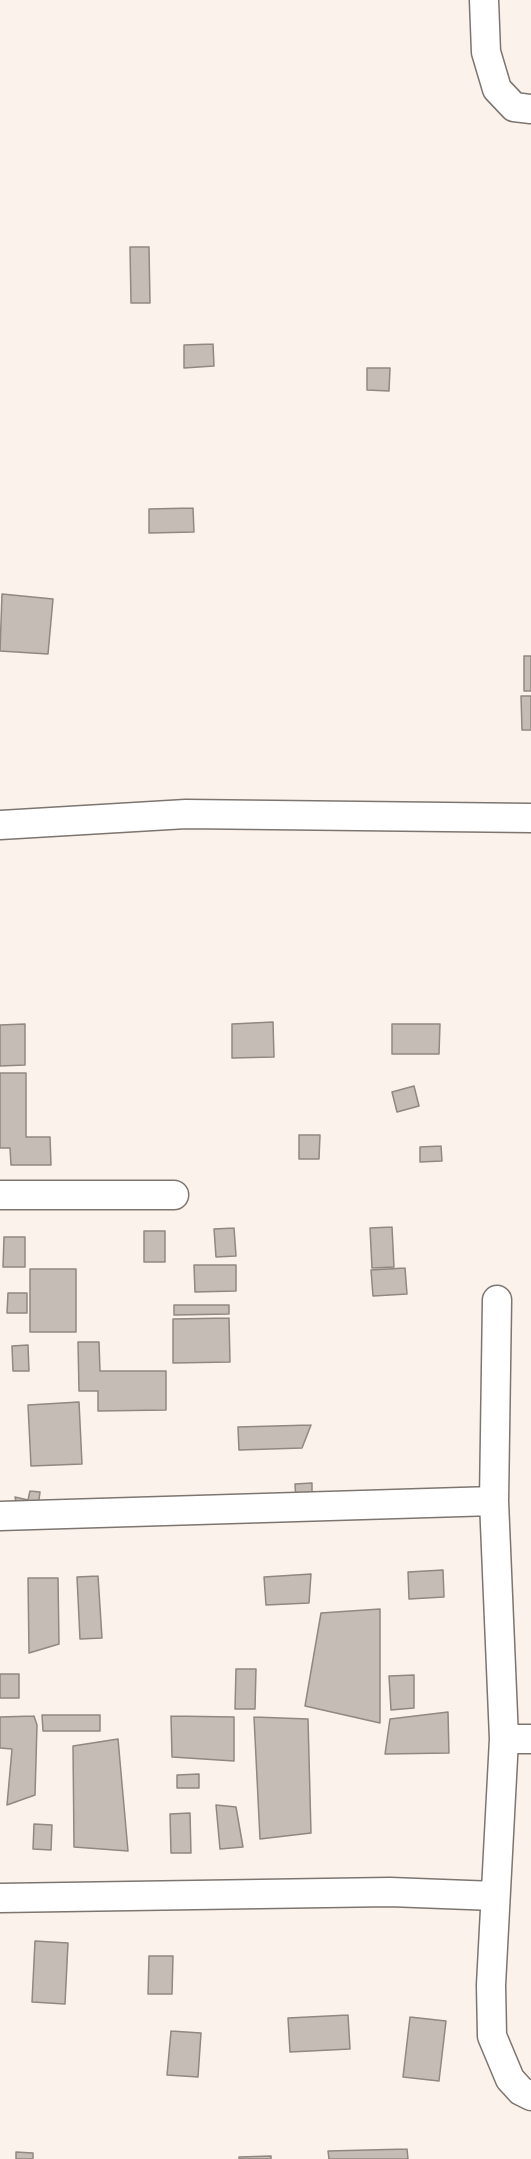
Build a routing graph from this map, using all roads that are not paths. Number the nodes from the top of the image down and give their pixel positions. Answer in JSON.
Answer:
{"nodes":[{"id":1,"x":483,"y":0,"type":"edge"},
{"id":2,"x":531,"y":109,"type":"edge"},
{"id":3,"x":531,"y":818,"type":"edge"},
{"id":4,"x":0,"y":825,"type":"edge"},
{"id":5,"x":0,"y":1195,"type":"edge"},
{"id":6,"x":174,"y":1195,"type":"dead end"},
{"id":7,"x":497,"y":1300,"type":"dead end"},
{"id":8,"x":494,"y":1501,"type":"junction"},
{"id":9,"x":0,"y":1516,"type":"edge"},
{"id":10,"x":518,"y":1739,"type":"edge"},
{"id":11,"x":495,"y":1896,"type":"junction"},
{"id":12,"x":0,"y":1898,"type":"edge"},
{"id":13,"x":531,"y":2096,"type":"edge"}],
"edges":[{"from":1,"to":2,"type":"street"},
{"from":3,"to":4,"type":"street"},
{"from":5,"to":6,"type":"street"},
{"from":7,"to":8,"type":"street"},
{"from":8,"to":9,"type":"street"},
{"from":8,"to":10,"type":"street"},
{"from":10,"to":11,"type":"street"},
{"from":11,"to":12,"type":"street"},
{"from":11,"to":13,"type":"street"}]}
